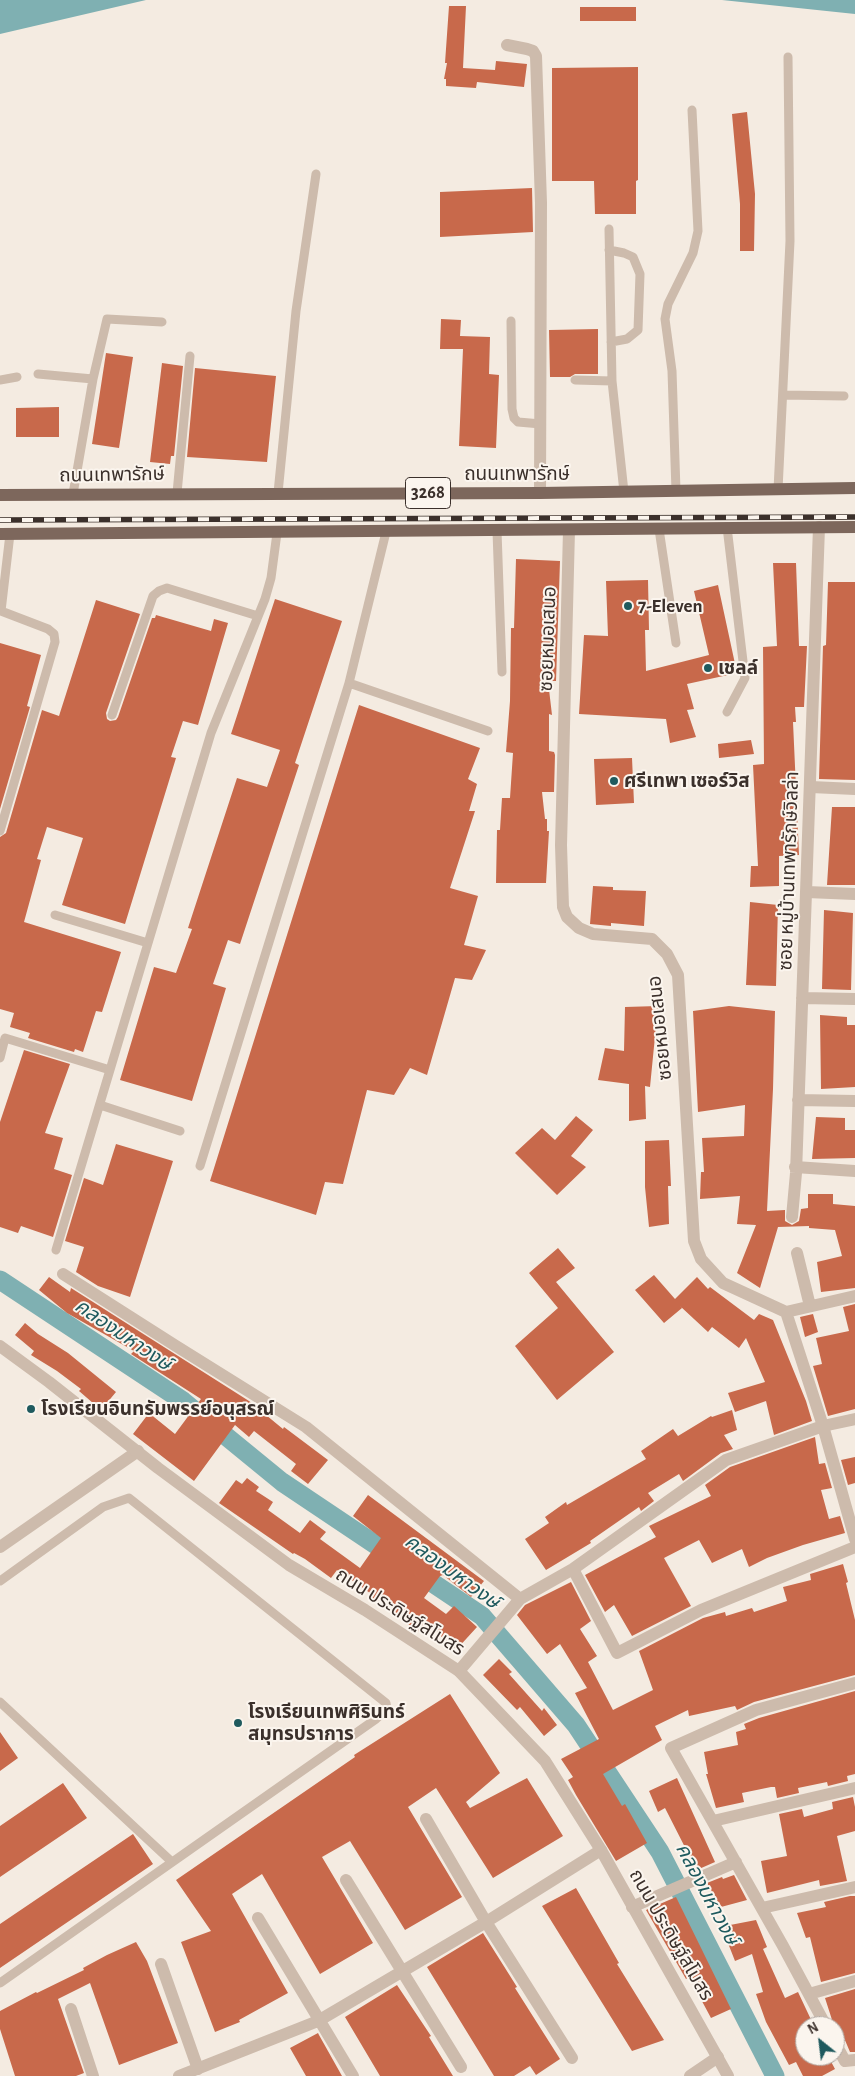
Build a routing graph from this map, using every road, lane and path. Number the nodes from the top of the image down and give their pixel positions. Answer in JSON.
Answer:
{"nodes":[{"id":1,"x":507,"y":45,"type":"dead end"},
{"id":2,"x":788,"y":57,"type":"dead end"},
{"id":3,"x":692,"y":110,"type":"dead end"},
{"id":4,"x":316,"y":174,"type":"dead end"},
{"id":5,"x":608,"y":229,"type":"dead end"},
{"id":6,"x":609,"y":250,"type":"junction"},
{"id":7,"x":511,"y":321,"type":"dead end"},
{"id":8,"x":162,"y":322,"type":"dead end"},
{"id":9,"x":611,"y":342,"type":"junction"},
{"id":10,"x":190,"y":356,"type":"dead end"},
{"id":11,"x":38,"y":374,"type":"dead end"},
{"id":12,"x":18,"y":377,"type":"dead end"},
{"id":13,"x":94,"y":379,"type":"junction"},
{"id":14,"x":0,"y":380,"type":"edge"},
{"id":15,"x":575,"y":380,"type":"dead end"},
{"id":16,"x":612,"y":381,"type":"junction"},
{"id":17,"x":783,"y":395,"type":"junction"},
{"id":18,"x":844,"y":396,"type":"dead end"},
{"id":19,"x":541,"y":424,"type":"junction"},
{"id":20,"x":855,"y":488,"type":"edge"},
{"id":21,"x":778,"y":490,"type":"junction"},
{"id":22,"x":676,"y":491,"type":"junction"},
{"id":23,"x":624,"y":492,"type":"junction"},
{"id":24,"x":178,"y":493,"type":"junction"},
{"id":25,"x":278,"y":493,"type":"junction"},
{"id":26,"x":540,"y":493,"type":"junction"},
{"id":27,"x":74,"y":494,"type":"junction"},
{"id":28,"x":0,"y":495,"type":"edge"},
{"id":29,"x":727,"y":527,"type":"junction"},
{"id":30,"x":819,"y":527,"type":"junction"},
{"id":31,"x":855,"y":527,"type":"edge"},
{"id":32,"x":659,"y":529,"type":"junction"},
{"id":33,"x":569,"y":530,"type":"junction"},
{"id":34,"x":497,"y":531,"type":"junction"},
{"id":35,"x":386,"y":532,"type":"junction"},
{"id":36,"x":278,"y":533,"type":"junction"},
{"id":37,"x":5,"y":534,"type":"edge"},
{"id":38,"x":0,"y":611,"type":"edge"},
{"id":39,"x":258,"y":616,"type":"junction"},
{"id":40,"x":676,"y":643,"type":"dead end"},
{"id":41,"x":502,"y":672,"type":"dead end"},
{"id":42,"x":349,"y":683,"type":"junction"},
{"id":43,"x":727,"y":712,"type":"dead end"},
{"id":44,"x":112,"y":715,"type":"dead end"},
{"id":45,"x":488,"y":731,"type":"dead end"},
{"id":46,"x":811,"y":787,"type":"junction"},
{"id":47,"x":855,"y":789,"type":"edge"},
{"id":48,"x":0,"y":831,"type":"edge"},
{"id":49,"x":807,"y":892,"type":"junction"},
{"id":50,"x":855,"y":894,"type":"edge"},
{"id":51,"x":55,"y":915,"type":"dead end"},
{"id":52,"x":148,"y":943,"type":"junction"},
{"id":53,"x":802,"y":998,"type":"junction"},
{"id":54,"x":855,"y":999,"type":"edge"},
{"id":55,"x":0,"y":1058,"type":"edge"},
{"id":56,"x":110,"y":1070,"type":"junction"},
{"id":57,"x":798,"y":1100,"type":"junction"},
{"id":58,"x":855,"y":1101,"type":"edge"},
{"id":59,"x":100,"y":1105,"type":"junction"},
{"id":60,"x":180,"y":1130,"type":"dead end"},
{"id":61,"x":200,"y":1166,"type":"dead end"},
{"id":62,"x":795,"y":1167,"type":"junction"},
{"id":63,"x":855,"y":1170,"type":"edge"},
{"id":64,"x":792,"y":1217,"type":"dead end"},
{"id":65,"x":56,"y":1250,"type":"dead end"},
{"id":66,"x":797,"y":1253,"type":"dead end"},
{"id":67,"x":64,"y":1274,"type":"dead end"},
{"id":68,"x":855,"y":1296,"type":"edge"},
{"id":69,"x":810,"y":1306,"type":"junction"},
{"id":70,"x":786,"y":1312,"type":"junction"},
{"id":71,"x":0,"y":1346,"type":"edge"},
{"id":72,"x":855,"y":1419,"type":"edge"},
{"id":73,"x":823,"y":1426,"type":"junction"},
{"id":74,"x":138,"y":1451,"type":"junction"},
{"id":75,"x":855,"y":1539,"type":"edge"},
{"id":76,"x":0,"y":1547,"type":"edge"},
{"id":77,"x":855,"y":1547,"type":"edge"},
{"id":78,"x":572,"y":1569,"type":"junction"},
{"id":79,"x":0,"y":1581,"type":"edge"},
{"id":80,"x":518,"y":1601,"type":"junction"},
{"id":81,"x":459,"y":1671,"type":"junction"},
{"id":82,"x":855,"y":1682,"type":"edge"},
{"id":83,"x":0,"y":1702,"type":"edge"},
{"id":84,"x":855,"y":1788,"type":"edge"},
{"id":85,"x":426,"y":1819,"type":"dead end"},
{"id":86,"x":713,"y":1821,"type":"junction"},
{"id":87,"x":601,"y":1850,"type":"junction"},
{"id":88,"x":172,"y":1862,"type":"junction"},
{"id":89,"x":736,"y":1862,"type":"junction"},
{"id":90,"x":346,"y":1880,"type":"dead end"},
{"id":91,"x":855,"y":1887,"type":"edge"},
{"id":92,"x":632,"y":1906,"type":"junction"},
{"id":93,"x":762,"y":1908,"type":"junction"},
{"id":94,"x":258,"y":1918,"type":"dead end"},
{"id":95,"x":486,"y":1922,"type":"junction"},
{"id":96,"x":161,"y":1964,"type":"dead end"},
{"id":97,"x":402,"y":1971,"type":"junction"},
{"id":98,"x":855,"y":1981,"type":"edge"},
{"id":99,"x":0,"y":1982,"type":"edge"},
{"id":100,"x":809,"y":1994,"type":"junction"},
{"id":101,"x":70,"y":2009,"type":"dead end"},
{"id":102,"x":821,"y":2016,"type":"edge"},
{"id":103,"x":318,"y":2021,"type":"junction"},
{"id":104,"x":718,"y":2057,"type":"junction"},
{"id":105,"x":572,"y":2058,"type":"dead end"},
{"id":106,"x":461,"y":2067,"type":"dead end"},
{"id":107,"x":198,"y":2069,"type":"junction"},
{"id":108,"x":93,"y":2076,"type":"edge"},
{"id":109,"x":179,"y":2076,"type":"edge"},
{"id":110,"x":352,"y":2076,"type":"edge"},
{"id":111,"x":690,"y":2076,"type":"edge"},
{"id":112,"x":728,"y":2076,"type":"edge"}],
"edges":[{"from":1,"to":19,"type":"street"},
{"from":2,"to":17,"type":"lane"},
{"from":3,"to":22,"type":"lane"},
{"from":4,"to":25,"type":"lane"},
{"from":5,"to":6,"type":"lane"},
{"from":6,"to":9,"type":"lane"},
{"from":6,"to":9,"type":"lane"},
{"from":7,"to":19,"type":"lane"},
{"from":8,"to":13,"type":"lane"},
{"from":9,"to":16,"type":"lane"},
{"from":10,"to":24,"type":"lane"},
{"from":11,"to":13,"type":"lane"},
{"from":12,"to":14,"type":"lane"},
{"from":13,"to":27,"type":"lane"},
{"from":15,"to":16,"type":"lane"},
{"from":16,"to":23,"type":"lane"},
{"from":17,"to":18,"type":"lane"},
{"from":17,"to":21,"type":"lane"},
{"from":19,"to":26,"type":"street"},
{"from":20,"to":21,"type":"main road","name":"ถนนเทพารักษ์","number":"3268"},
{"from":21,"to":22,"type":"main road","name":"ถนนเทพารักษ์","number":"3268"},
{"from":22,"to":23,"type":"main road","name":"ถนนเทพารักษ์","number":"3268"},
{"from":23,"to":26,"type":"main road","name":"ถนนเทพารักษ์","number":"3268"},
{"from":24,"to":25,"type":"main road","name":"ถนนเทพารักษ์","number":"3268"},
{"from":24,"to":27,"type":"main road","name":"ถนนเทพารักษ์","number":"3268"},
{"from":25,"to":26,"type":"main road","name":"ถนนเทพารักษ์","number":"3268"},
{"from":27,"to":28,"type":"main road","name":"ถนนเทพารักษ์","number":"3268"},
{"from":29,"to":30,"type":"main road","number":"3268"},
{"from":29,"to":32,"type":"main road","number":"3268"},
{"from":29,"to":43,"type":"lane"},
{"from":30,"to":31,"type":"main road","number":"3268"},
{"from":30,"to":46,"type":"street","name":"ซอย หมู่บ้านเทพารักษ์วิลล่า"},
{"from":32,"to":33,"type":"main road","number":"3268"},
{"from":32,"to":40,"type":"lane"},
{"from":33,"to":34,"type":"main road","number":"3268"},
{"from":33,"to":70,"type":"street","name":"ซอยหมอเสนอ"},
{"from":34,"to":35,"type":"main road","number":"3268"},
{"from":34,"to":41,"type":"lane"},
{"from":35,"to":36,"type":"main road","number":"3268"},
{"from":35,"to":42,"type":"lane"},
{"from":36,"to":37,"type":"main road","number":"3268"},
{"from":36,"to":39,"type":"lane"},
{"from":37,"to":38,"type":"lane"},
{"from":38,"to":48,"type":"lane"},
{"from":39,"to":44,"type":"lane"},
{"from":39,"to":52,"type":"lane"},
{"from":42,"to":45,"type":"lane"},
{"from":42,"to":61,"type":"lane"},
{"from":46,"to":47,"type":"street"},
{"from":46,"to":49,"type":"street","name":"ซอย หมู่บ้านเทพารักษ์วิลล่า"},
{"from":49,"to":50,"type":"street"},
{"from":49,"to":53,"type":"street","name":"ซอย หมู่บ้านเทพารักษ์วิลล่า"},
{"from":51,"to":52,"type":"lane"},
{"from":52,"to":56,"type":"lane"},
{"from":53,"to":54,"type":"street"},
{"from":53,"to":57,"type":"street","name":"ซอย หมู่บ้านเทพารักษ์วิลล่า"},
{"from":55,"to":56,"type":"lane"},
{"from":56,"to":59,"type":"lane"},
{"from":57,"to":58,"type":"street"},
{"from":57,"to":62,"type":"street","name":"ซอย หมู่บ้านเทพารักษ์วิลล่า"},
{"from":59,"to":60,"type":"lane"},
{"from":59,"to":65,"type":"lane"},
{"from":62,"to":63,"type":"street"},
{"from":62,"to":64,"type":"street","name":"ซอย หมู่บ้านเทพารักษ์วิลล่า"},
{"from":66,"to":69,"type":"street"},
{"from":67,"to":80,"type":"street"},
{"from":68,"to":69,"type":"street"},
{"from":69,"to":70,"type":"street"},
{"from":70,"to":73,"type":"street"},
{"from":71,"to":74,"type":"street","name":"ถนน ประดิษฐ์สโมสร"},
{"from":72,"to":73,"type":"street"},
{"from":73,"to":75,"type":"street"},
{"from":73,"to":78,"type":"street"},
{"from":74,"to":76,"type":"street"},
{"from":74,"to":81,"type":"street","name":"ถนน ประดิษฐ์สโมสร"},
{"from":77,"to":78,"type":"street"},
{"from":78,"to":80,"type":"street"},
{"from":79,"to":88,"type":"lane"},
{"from":80,"to":81,"type":"street"},
{"from":81,"to":87,"type":"street","name":"ถนน ประดิษฐ์สโมสร"},
{"from":82,"to":86,"type":"street"},
{"from":83,"to":88,"type":"lane"},
{"from":84,"to":86,"type":"street"},
{"from":85,"to":95,"type":"street"},
{"from":86,"to":89,"type":"street"},
{"from":87,"to":92,"type":"street","name":"ถนน ประดิษฐ์สโมสร"},
{"from":87,"to":95,"type":"street"},
{"from":88,"to":99,"type":"lane"},
{"from":89,"to":92,"type":"street"},
{"from":89,"to":93,"type":"street"},
{"from":90,"to":97,"type":"street"},
{"from":91,"to":93,"type":"street"},
{"from":92,"to":104,"type":"street","name":"ถนน ประดิษฐ์สโมสร"},
{"from":93,"to":100,"type":"street"},
{"from":94,"to":103,"type":"street"},
{"from":95,"to":97,"type":"street"},
{"from":95,"to":105,"type":"street"},
{"from":96,"to":107,"type":"street"},
{"from":97,"to":103,"type":"street"},
{"from":97,"to":106,"type":"street"},
{"from":98,"to":100,"type":"street"},
{"from":100,"to":102,"type":"street"},
{"from":101,"to":108,"type":"street"},
{"from":103,"to":107,"type":"street"},
{"from":103,"to":110,"type":"street"},
{"from":104,"to":111,"type":"street"},
{"from":104,"to":112,"type":"street","name":"ถนน ประดิษฐ์สโมสร"},
{"from":107,"to":109,"type":"street"}]}
